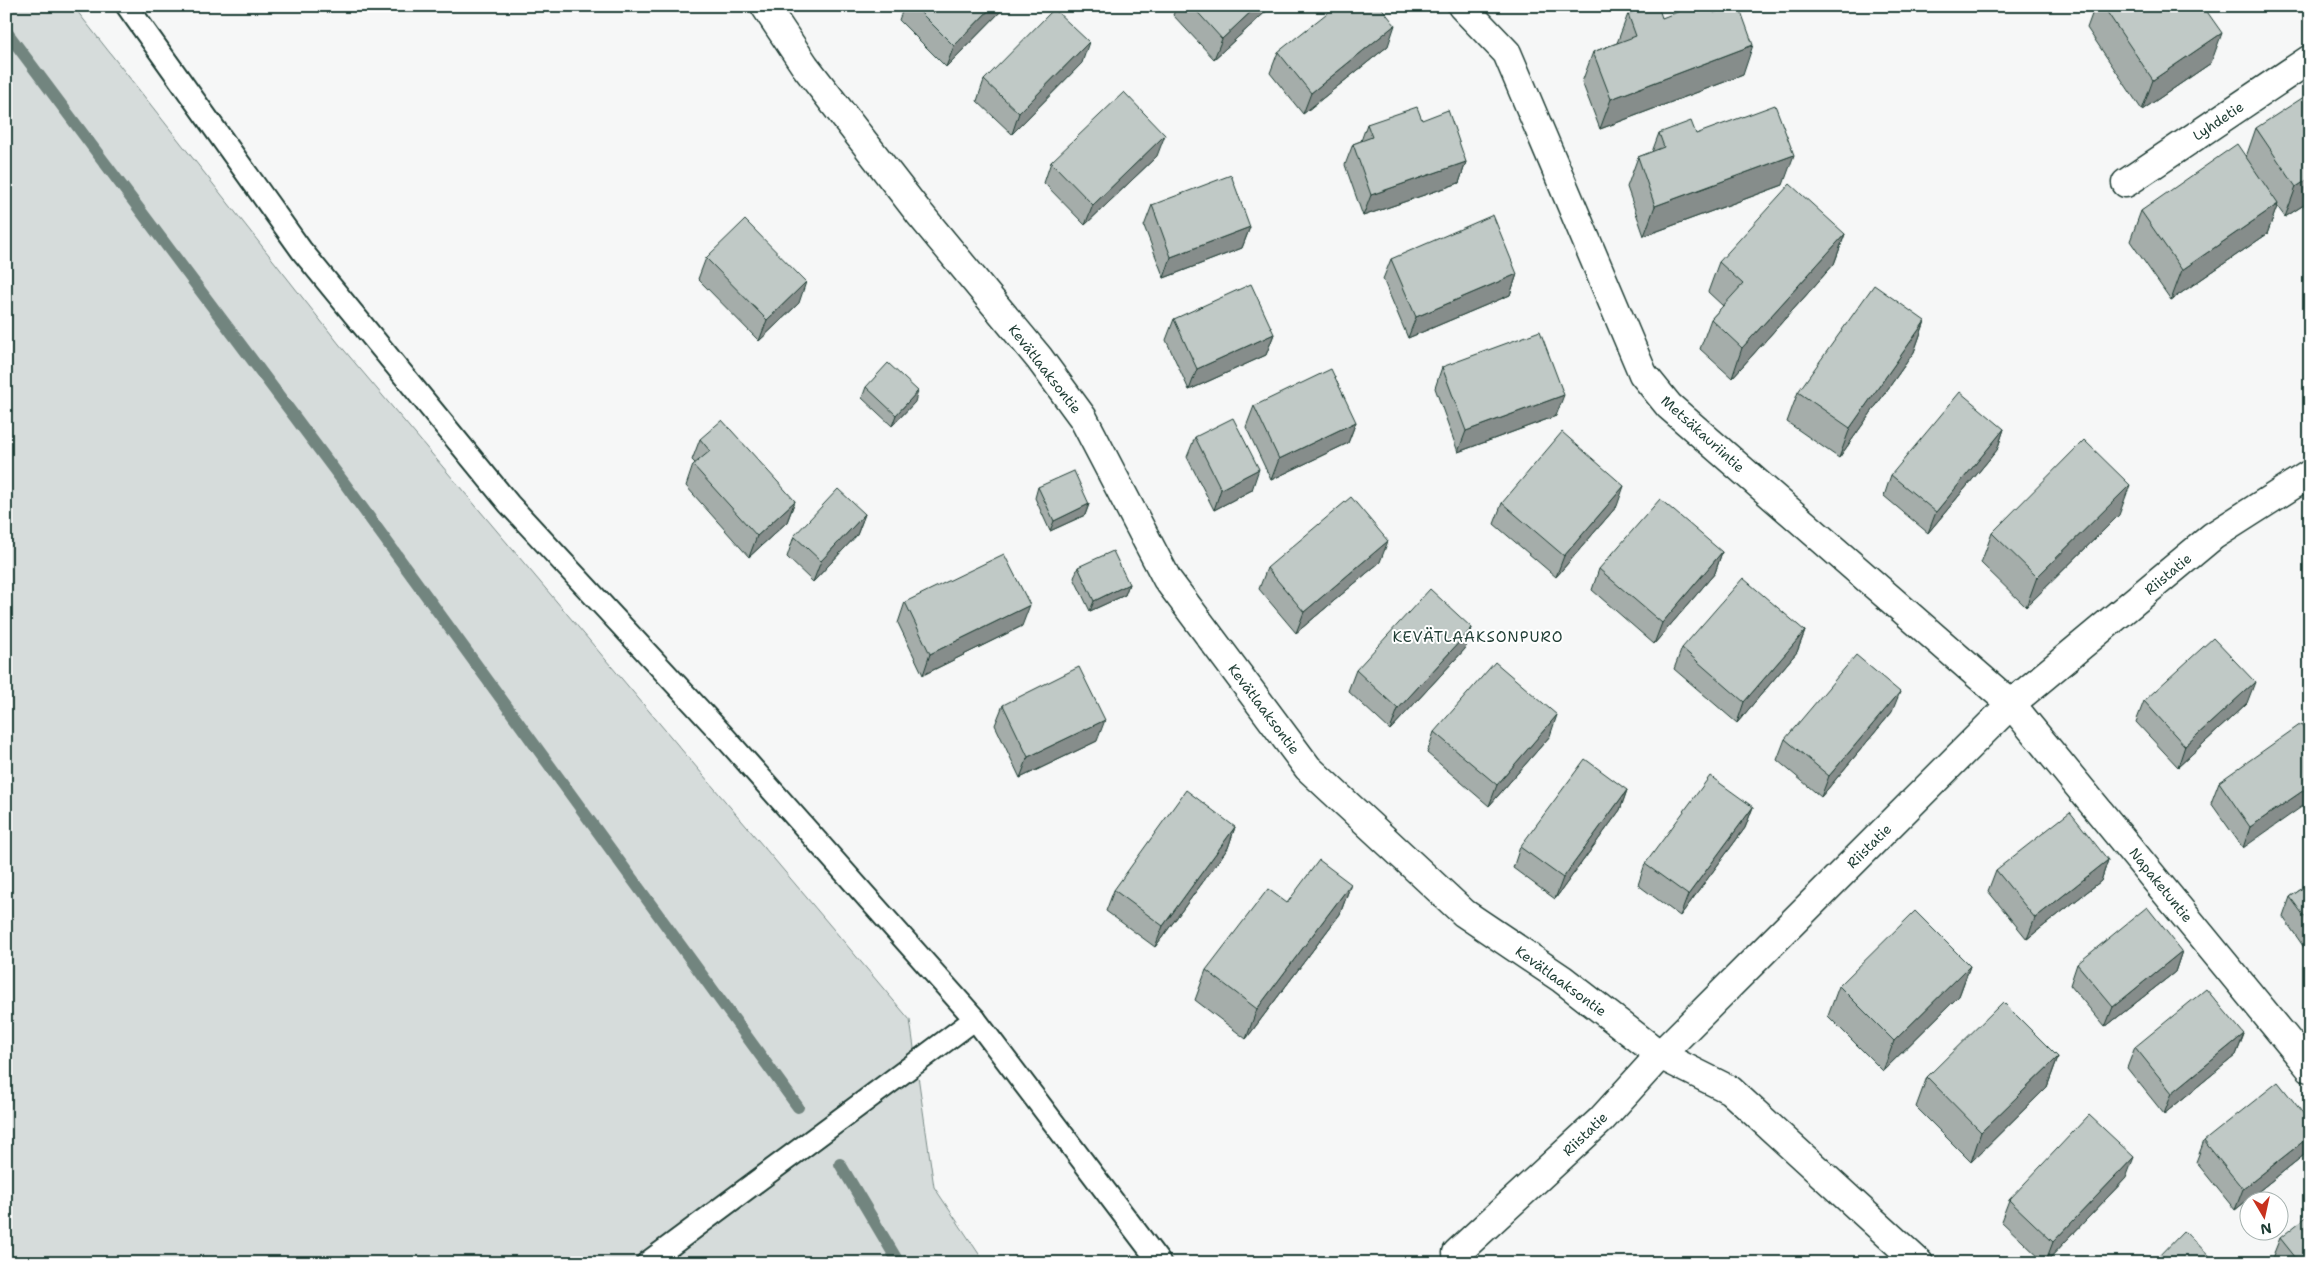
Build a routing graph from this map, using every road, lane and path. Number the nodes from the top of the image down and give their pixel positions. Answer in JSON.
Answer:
{"nodes":[{"id":1,"x":127,"y":6,"type":"edge"},
{"id":2,"x":765,"y":6,"type":"edge"},
{"id":3,"x":1462,"y":6,"type":"edge"},
{"id":4,"x":2310,"y":59,"type":"edge"},
{"id":5,"x":2126,"y":183,"type":"dead end"},
{"id":6,"x":2310,"y":474,"type":"edge"},
{"id":7,"x":2011,"y":704,"type":"junction"},
{"id":8,"x":975,"y":1019,"type":"junction"},
{"id":9,"x":1660,"y":1055,"type":"junction"},
{"id":10,"x":2310,"y":1068,"type":"edge"},
{"id":11,"x":1457,"y":1253,"type":"dead end"},
{"id":12,"x":674,"y":1254,"type":"edge"},
{"id":13,"x":648,"y":1263,"type":"edge"},
{"id":14,"x":1160,"y":1263,"type":"edge"},
{"id":15,"x":1919,"y":1263,"type":"edge"}],
"edges":[{"from":1,"to":8,"type":"lane"},
{"from":2,"to":9,"type":"street","name":"Kevätlaaksontie"},
{"from":3,"to":7,"type":"street","name":"Metsäkauriintie"},
{"from":4,"to":5,"type":"street","name":"Lyhdetie"},
{"from":6,"to":7,"type":"street","name":"Riistatie"},
{"from":7,"to":9,"type":"street","name":"Riistatie"},
{"from":7,"to":10,"type":"street","name":"Napaketuntie"},
{"from":8,"to":12,"type":"lane"},
{"from":8,"to":14,"type":"lane"},
{"from":9,"to":11,"type":"street","name":"Riistatie"},
{"from":9,"to":15,"type":"street","name":"Kevätlaaksontie"},
{"from":12,"to":13,"type":"lane"}]}
